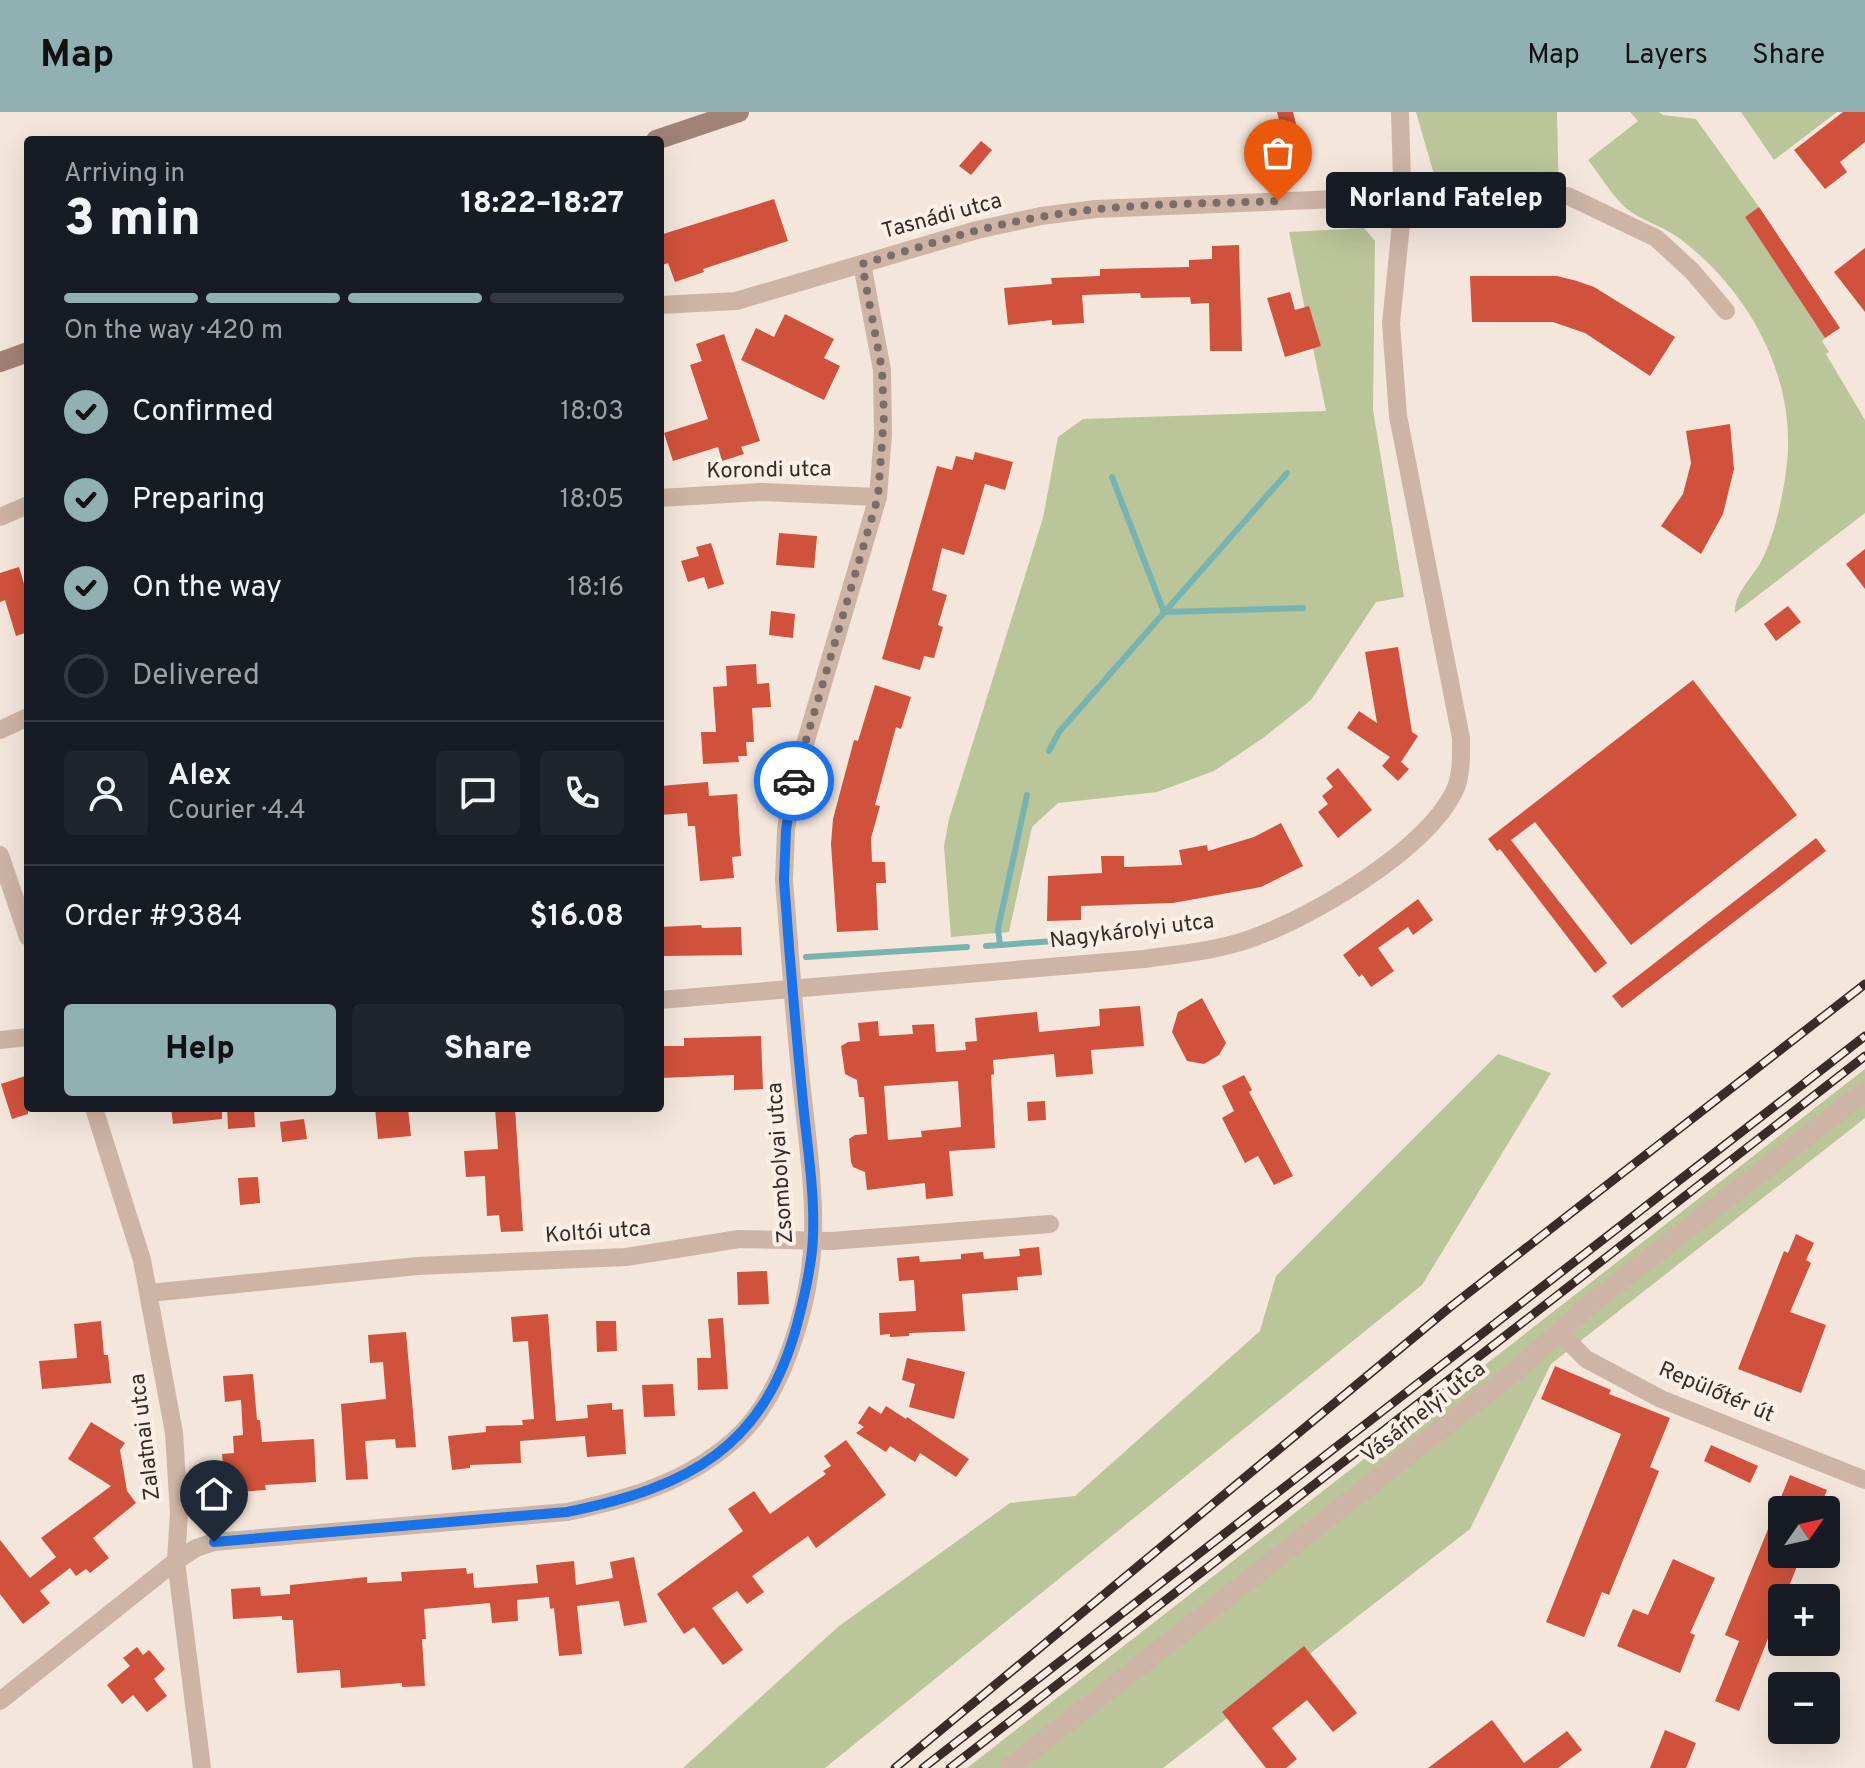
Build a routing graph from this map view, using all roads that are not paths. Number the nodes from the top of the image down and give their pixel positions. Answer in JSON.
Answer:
{"nodes":[{"id":1,"x":739,"y":112,"type":"edge"},
{"id":2,"x":1400,"y":112,"type":"edge"},
{"id":3,"x":664,"y":137,"type":"edge"},
{"id":4,"x":1402,"y":180,"type":"junction"},
{"id":5,"x":1386,"y":197,"type":"junction"},
{"id":6,"x":1421,"y":197,"type":"junction"},
{"id":7,"x":1402,"y":215,"type":"junction"},
{"id":8,"x":862,"y":264,"type":"junction"},
{"id":9,"x":664,"y":305,"type":"edge"},
{"id":10,"x":1726,"y":311,"type":"dead end"},
{"id":11,"x":24,"y":353,"type":"edge"},
{"id":12,"x":0,"y":362,"type":"edge"},
{"id":13,"x":878,"y":497,"type":"junction"},
{"id":14,"x":664,"y":498,"type":"edge"},
{"id":15,"x":24,"y":507,"type":"edge"},
{"id":16,"x":0,"y":517,"type":"edge"},
{"id":17,"x":24,"y":719,"type":"edge"},
{"id":18,"x":0,"y":730,"type":"edge"},
{"id":19,"x":0,"y":855,"type":"edge"},
{"id":20,"x":24,"y":925,"type":"edge"},
{"id":21,"x":792,"y":988,"type":"junction"},
{"id":22,"x":664,"y":1000,"type":"edge"},
{"id":23,"x":24,"y":1037,"type":"edge"},
{"id":24,"x":0,"y":1040,"type":"edge"},
{"id":25,"x":1865,"y":1091,"type":"edge"},
{"id":26,"x":95,"y":1112,"type":"edge"},
{"id":27,"x":1050,"y":1224,"type":"dead end"},
{"id":28,"x":813,"y":1240,"type":"junction"},
{"id":29,"x":149,"y":1293,"type":"junction"},
{"id":30,"x":1559,"y":1332,"type":"junction"},
{"id":31,"x":1865,"y":1480,"type":"edge"},
{"id":32,"x":176,"y":1561,"type":"junction"},
{"id":33,"x":0,"y":1701,"type":"edge"},
{"id":34,"x":202,"y":1768,"type":"edge"},
{"id":35,"x":1009,"y":1768,"type":"edge"}],
"edges":[{"from":1,"to":3,"type":"main road"},
{"from":2,"to":4,"type":"street"},
{"from":4,"to":5,"type":"street"},
{"from":4,"to":6,"type":"street"},
{"from":5,"to":7,"type":"street"},
{"from":5,"to":8,"type":"street","name":"Tasnádi utca"},
{"from":6,"to":7,"type":"street"},
{"from":6,"to":10,"type":"street"},
{"from":7,"to":21,"type":"street","name":"Nagykárolyi utca"},
{"from":8,"to":9,"type":"street","name":"Tasnádi utca"},
{"from":8,"to":13,"type":"street","name":"Zsombolyai utca"},
{"from":11,"to":12,"type":"main road"},
{"from":13,"to":14,"type":"street","name":"Korondi utca"},
{"from":13,"to":21,"type":"street","name":"Zsombolyai utca"},
{"from":15,"to":16,"type":"street"},
{"from":17,"to":18,"type":"street"},
{"from":19,"to":20,"type":"street"},
{"from":21,"to":22,"type":"street","name":"Nagykárolyi utca"},
{"from":21,"to":28,"type":"street","name":"Zsombolyai utca"},
{"from":23,"to":24,"type":"street"},
{"from":25,"to":30,"type":"street","name":"Vásárhelyi utca"},
{"from":26,"to":29,"type":"street","name":"Zalatnai utca"},
{"from":27,"to":28,"type":"street","name":"Koltói utca"},
{"from":28,"to":29,"type":"street","name":"Koltói utca"},
{"from":28,"to":32,"type":"street","name":"Zsombolyai utca"},
{"from":29,"to":32,"type":"street","name":"Zalatnai utca"},
{"from":30,"to":31,"type":"street","name":"Repülőtér út"},
{"from":30,"to":35,"type":"street","name":"Vásárhelyi utca"},
{"from":32,"to":33,"type":"street","name":"Zsombolyai utca"},
{"from":32,"to":34,"type":"street","name":"Zalatnai utca"}]}
